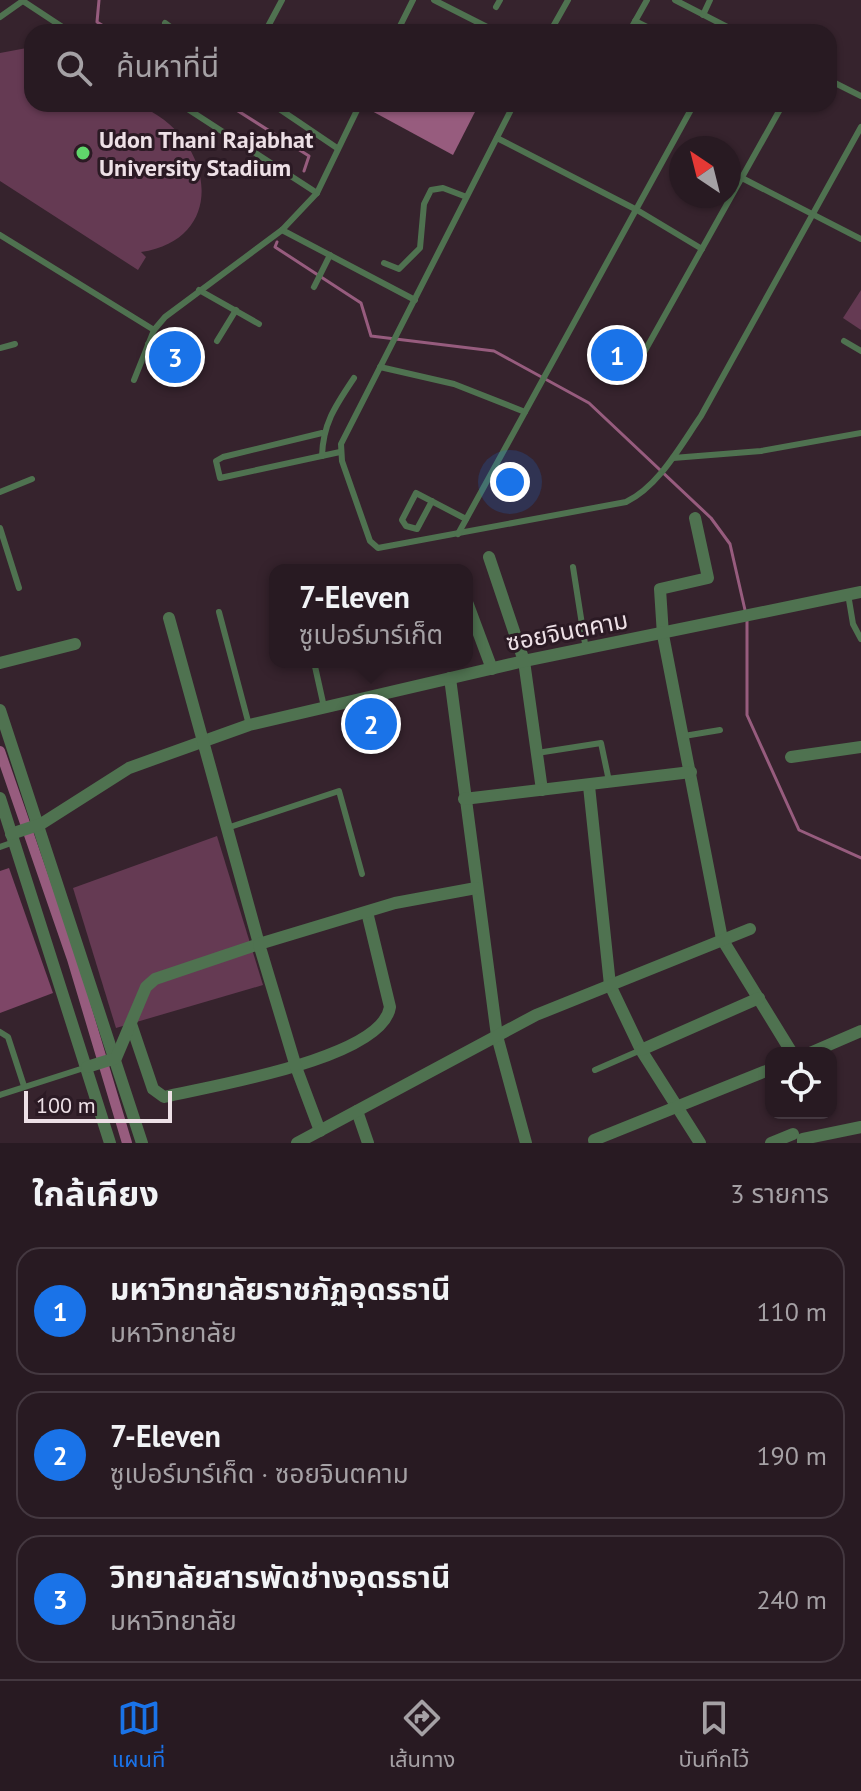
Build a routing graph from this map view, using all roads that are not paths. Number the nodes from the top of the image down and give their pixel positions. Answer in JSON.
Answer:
{"nodes":[{"id":1,"x":23,"y":0,"type":"edge"},
{"id":2,"x":282,"y":0,"type":"edge"},
{"id":3,"x":413,"y":0,"type":"edge"},
{"id":4,"x":434,"y":0,"type":"edge"},
{"id":5,"x":568,"y":0,"type":"edge"},
{"id":6,"x":647,"y":0,"type":"edge"},
{"id":7,"x":675,"y":0,"type":"edge"},
{"id":8,"x":710,"y":0,"type":"edge"},
{"id":9,"x":703,"y":15,"type":"junction"},
{"id":10,"x":0,"y":17,"type":"edge"},
{"id":11,"x":635,"y":21,"type":"junction"},
{"id":12,"x":58,"y":24,"type":"edge"},
{"id":13,"x":269,"y":24,"type":"edge"},
{"id":14,"x":401,"y":24,"type":"edge"},
{"id":15,"x":481,"y":24,"type":"edge"},
{"id":16,"x":554,"y":24,"type":"edge"},
{"id":17,"x":633,"y":24,"type":"edge"},
{"id":18,"x":641,"y":24,"type":"edge"},
{"id":19,"x":720,"y":24,"type":"edge"},
{"id":20,"x":837,"y":84,"type":"edge"},
{"id":21,"x":861,"y":96,"type":"edge"},
{"id":22,"x":192,"y":112,"type":"edge"},
{"id":23,"x":284,"y":112,"type":"edge"},
{"id":24,"x":356,"y":112,"type":"edge"},
{"id":25,"x":510,"y":112,"type":"edge"},
{"id":26,"x":690,"y":112,"type":"edge"},
{"id":27,"x":779,"y":112,"type":"edge"},
{"id":28,"x":861,"y":127,"type":"edge"},
{"id":29,"x":497,"y":138,"type":"junction"},
{"id":30,"x":337,"y":148,"type":"junction"},
{"id":31,"x":742,"y":178,"type":"junction"},
{"id":32,"x":317,"y":193,"type":"junction"},
{"id":33,"x":464,"y":196,"type":"junction"},
{"id":34,"x":637,"y":210,"type":"junction"},
{"id":35,"x":812,"y":216,"type":"junction"},
{"id":36,"x":282,"y":230,"type":"junction"},
{"id":37,"x":0,"y":235,"type":"edge"},
{"id":38,"x":861,"y":239,"type":"edge"},
{"id":39,"x":702,"y":249,"type":"junction"},
{"id":40,"x":330,"y":255,"type":"junction"},
{"id":41,"x":384,"y":263,"type":"dead end"},
{"id":42,"x":315,"y":284,"type":"dead end"},
{"id":43,"x":199,"y":290,"type":"junction"},
{"id":44,"x":415,"y":300,"type":"junction"},
{"id":45,"x":236,"y":310,"type":"junction"},
{"id":46,"x":259,"y":324,"type":"dead end"},
{"id":47,"x":154,"y":330,"type":"junction"},
{"id":48,"x":217,"y":341,"type":"dead end"},
{"id":49,"x":844,"y":341,"type":"dead end"},
{"id":50,"x":15,"y":344,"type":"dead end"},
{"id":51,"x":148,"y":344,"type":"junction"},
{"id":52,"x":0,"y":348,"type":"edge"},
{"id":53,"x":861,"y":351,"type":"edge"},
{"id":54,"x":171,"y":356,"type":"dead end"},
{"id":55,"x":642,"y":356,"type":"dead end"},
{"id":56,"x":380,"y":367,"type":"junction"},
{"id":57,"x":354,"y":378,"type":"dead end"},
{"id":58,"x":134,"y":380,"type":"dead end"},
{"id":59,"x":525,"y":412,"type":"junction"},
{"id":60,"x":322,"y":433,"type":"junction"},
{"id":61,"x":861,"y":433,"type":"edge"},
{"id":62,"x":340,"y":452,"type":"junction"},
{"id":63,"x":322,"y":456,"type":"junction"},
{"id":64,"x":673,"y":458,"type":"junction"},
{"id":65,"x":32,"y":479,"type":"dead end"},
{"id":66,"x":0,"y":492,"type":"edge"},
{"id":67,"x":432,"y":501,"type":"junction"},
{"id":68,"x":695,"y":518,"type":"dead end"},
{"id":69,"x":466,"y":519,"type":"junction"},
{"id":70,"x":0,"y":528,"type":"edge"},
{"id":71,"x":458,"y":534,"type":"junction"},
{"id":72,"x":489,"y":557,"type":"dead end"},
{"id":73,"x":573,"y":567,"type":"dead end"},
{"id":74,"x":19,"y":588,"type":"dead end"},
{"id":75,"x":855,"y":593,"type":"edge"},
{"id":76,"x":219,"y":612,"type":"dead end"},
{"id":77,"x":169,"y":618,"type":"dead end"},
{"id":78,"x":473,"y":618,"type":"edge"},
{"id":79,"x":663,"y":635,"type":"junction"},
{"id":80,"x":861,"y":639,"type":"edge"},
{"id":81,"x":75,"y":644,"type":"dead end"},
{"id":82,"x":586,"y":650,"type":"junction"},
{"id":83,"x":524,"y":661,"type":"junction"},
{"id":84,"x":0,"y":663,"type":"edge"},
{"id":85,"x":315,"y":668,"type":"edge"},
{"id":86,"x":492,"y":669,"type":"junction"},
{"id":87,"x":450,"y":678,"type":"junction"},
{"id":88,"x":324,"y":707,"type":"junction"},
{"id":89,"x":0,"y":710,"type":"edge"},
{"id":90,"x":249,"y":725,"type":"junction"},
{"id":91,"x":720,"y":730,"type":"dead end"},
{"id":92,"x":684,"y":736,"type":"junction"},
{"id":93,"x":201,"y":741,"type":"junction"},
{"id":94,"x":861,"y":747,"type":"edge"},
{"id":95,"x":537,"y":753,"type":"junction"},
{"id":96,"x":791,"y":757,"type":"dead end"},
{"id":97,"x":691,"y":772,"type":"junction"},
{"id":98,"x":610,"y":782,"type":"junction"},
{"id":99,"x":589,"y":786,"type":"junction"},
{"id":100,"x":542,"y":790,"type":"junction"},
{"id":101,"x":0,"y":798,"type":"edge"},
{"id":102,"x":464,"y":799,"type":"junction"},
{"id":103,"x":38,"y":825,"type":"junction"},
{"id":104,"x":225,"y":828,"type":"junction"},
{"id":105,"x":15,"y":835,"type":"junction"},
{"id":106,"x":0,"y":847,"type":"edge"},
{"id":107,"x":362,"y":874,"type":"dead end"},
{"id":108,"x":476,"y":888,"type":"junction"},
{"id":109,"x":367,"y":912,"type":"junction"},
{"id":110,"x":750,"y":929,"type":"dead end"},
{"id":111,"x":722,"y":939,"type":"junction"},
{"id":112,"x":259,"y":944,"type":"junction"},
{"id":113,"x":610,"y":985,"type":"junction"},
{"id":114,"x":759,"y":998,"type":"junction"},
{"id":115,"x":131,"y":1024,"type":"junction"},
{"id":116,"x":861,"y":1031,"type":"edge"},
{"id":117,"x":0,"y":1032,"type":"edge"},
{"id":118,"x":497,"y":1036,"type":"junction"},
{"id":119,"x":788,"y":1047,"type":"edge"},
{"id":120,"x":824,"y":1047,"type":"edge"},
{"id":121,"x":641,"y":1050,"type":"junction"},
{"id":122,"x":115,"y":1058,"type":"junction"},
{"id":123,"x":88,"y":1067,"type":"junction"},
{"id":124,"x":296,"y":1067,"type":"junction"},
{"id":125,"x":595,"y":1070,"type":"dead end"},
{"id":126,"x":765,"y":1071,"type":"edge"},
{"id":127,"x":24,"y":1086,"type":"junction"},
{"id":128,"x":0,"y":1095,"type":"edge"},
{"id":129,"x":676,"y":1106,"type":"junction"},
{"id":130,"x":357,"y":1111,"type":"junction"},
{"id":131,"x":861,"y":1127,"type":"edge"},
{"id":132,"x":320,"y":1131,"type":"junction"},
{"id":133,"x":798,"y":1139,"type":"edge"},
{"id":134,"x":110,"y":1143,"type":"edge"},
{"id":135,"x":142,"y":1143,"type":"edge"},
{"id":136,"x":298,"y":1143,"type":"edge"},
{"id":137,"x":368,"y":1143,"type":"edge"},
{"id":138,"x":526,"y":1143,"type":"edge"},
{"id":139,"x":595,"y":1143,"type":"edge"},
{"id":140,"x":700,"y":1143,"type":"edge"},
{"id":141,"x":771,"y":1143,"type":"edge"}],
"edges":[{"from":1,"to":10,"type":"lane"},
{"from":1,"to":12,"type":"lane"},
{"from":2,"to":13,"type":"lane"},
{"from":3,"to":14,"type":"lane"},
{"from":4,"to":15,"type":"lane"},
{"from":5,"to":16,"type":"lane"},
{"from":6,"to":11,"type":"lane"},
{"from":7,"to":9,"type":"lane"},
{"from":8,"to":9,"type":"lane"},
{"from":9,"to":19,"type":"lane"},
{"from":11,"to":17,"type":"lane"},
{"from":11,"to":18,"type":"lane"},
{"from":20,"to":21,"type":"lane"},
{"from":22,"to":32,"type":"lane"},
{"from":23,"to":30,"type":"lane"},
{"from":24,"to":30,"type":"lane"},
{"from":25,"to":29,"type":"lane"},
{"from":26,"to":34,"type":"lane"},
{"from":27,"to":31,"type":"lane"},
{"from":28,"to":35,"type":"lane"},
{"from":29,"to":33,"type":"lane"},
{"from":29,"to":34,"type":"lane"},
{"from":30,"to":32,"type":"lane"},
{"from":31,"to":35,"type":"lane"},
{"from":31,"to":39,"type":"lane"},
{"from":32,"to":36,"type":"lane"},
{"from":33,"to":41,"type":"lane"},
{"from":33,"to":44,"type":"lane"},
{"from":34,"to":39,"type":"lane"},
{"from":34,"to":59,"type":"lane"},
{"from":35,"to":38,"type":"lane"},
{"from":35,"to":64,"type":"lane"},
{"from":36,"to":40,"type":"lane"},
{"from":36,"to":43,"type":"lane"},
{"from":37,"to":47,"type":"lane"},
{"from":39,"to":55,"type":"lane"},
{"from":40,"to":42,"type":"lane"},
{"from":40,"to":44,"type":"lane"},
{"from":43,"to":45,"type":"lane"},
{"from":43,"to":47,"type":"lane"},
{"from":44,"to":56,"type":"lane"},
{"from":45,"to":46,"type":"lane"},
{"from":45,"to":48,"type":"lane"},
{"from":47,"to":51,"type":"lane"},
{"from":49,"to":53,"type":"lane"},
{"from":50,"to":52,"type":"lane"},
{"from":51,"to":54,"type":"lane"},
{"from":51,"to":58,"type":"lane"},
{"from":56,"to":59,"type":"lane"},
{"from":56,"to":62,"type":"lane"},
{"from":57,"to":60,"type":"lane"},
{"from":59,"to":69,"type":"lane"},
{"from":60,"to":63,"type":"lane"},
{"from":60,"to":63,"type":"lane"},
{"from":61,"to":64,"type":"lane"},
{"from":62,"to":63,"type":"lane"},
{"from":62,"to":71,"type":"lane"},
{"from":64,"to":71,"type":"lane"},
{"from":65,"to":66,"type":"lane"},
{"from":67,"to":67,"type":"lane"},
{"from":67,"to":69,"type":"lane"},
{"from":68,"to":79,"type":"street"},
{"from":69,"to":71,"type":"lane"},
{"from":70,"to":74,"type":"lane"},
{"from":72,"to":83,"type":"street"},
{"from":73,"to":82,"type":"lane"},
{"from":75,"to":79,"type":"street","name":"ซอยจินตคาม"},
{"from":75,"to":80,"type":"lane"},
{"from":76,"to":90,"type":"lane"},
{"from":77,"to":93,"type":"street"},
{"from":78,"to":86,"type":"street"},
{"from":79,"to":82,"type":"street","name":"ซอยจินตคาม"},
{"from":79,"to":92,"type":"street"},
{"from":81,"to":84,"type":"street"},
{"from":82,"to":83,"type":"street","name":"ซอยจินตคาม"},
{"from":83,"to":86,"type":"street","name":"ซอยจินตคาม"},
{"from":83,"to":95,"type":"street"},
{"from":85,"to":88,"type":"lane"},
{"from":86,"to":87,"type":"street","name":"ซอยจินตคาม"},
{"from":87,"to":88,"type":"street","name":"ซอยจินตคาม"},
{"from":87,"to":102,"type":"street"},
{"from":88,"to":90,"type":"street","name":"ซอยจินตคาม"},
{"from":89,"to":103,"type":"street"},
{"from":90,"to":93,"type":"street","name":"ซอยจินตคาม"},
{"from":91,"to":92,"type":"lane"},
{"from":92,"to":97,"type":"street"},
{"from":93,"to":103,"type":"street","name":"ซอยจินตคาม"},
{"from":93,"to":104,"type":"street"},
{"from":94,"to":96,"type":"street"},
{"from":95,"to":98,"type":"lane"},
{"from":95,"to":100,"type":"street"},
{"from":97,"to":98,"type":"street"},
{"from":97,"to":111,"type":"street"},
{"from":98,"to":99,"type":"street"},
{"from":99,"to":100,"type":"street"},
{"from":99,"to":113,"type":"street"},
{"from":100,"to":102,"type":"street"},
{"from":101,"to":105,"type":"street"},
{"from":102,"to":108,"type":"street"},
{"from":103,"to":105,"type":"street","name":"ซอยจินตคาม"},
{"from":103,"to":122,"type":"street"},
{"from":104,"to":107,"type":"lane"},
{"from":104,"to":112,"type":"street"},
{"from":105,"to":106,"type":"lane"},
{"from":105,"to":123,"type":"street"},
{"from":108,"to":109,"type":"street"},
{"from":108,"to":118,"type":"street"},
{"from":109,"to":112,"type":"street"},
{"from":109,"to":124,"type":"street"},
{"from":110,"to":111,"type":"street"},
{"from":111,"to":113,"type":"street"},
{"from":111,"to":114,"type":"street"},
{"from":112,"to":115,"type":"street"},
{"from":112,"to":124,"type":"street"},
{"from":113,"to":118,"type":"street"},
{"from":113,"to":121,"type":"street"},
{"from":114,"to":119,"type":"street"},
{"from":114,"to":121,"type":"street"},
{"from":115,"to":122,"type":"street"},
{"from":115,"to":124,"type":"street"},
{"from":116,"to":120,"type":"street"},
{"from":117,"to":127,"type":"lane"},
{"from":118,"to":130,"type":"street"},
{"from":118,"to":138,"type":"street"},
{"from":121,"to":125,"type":"lane"},
{"from":121,"to":129,"type":"street"},
{"from":122,"to":123,"type":"street"},
{"from":122,"to":135,"type":"street"},
{"from":123,"to":127,"type":"lane"},
{"from":123,"to":134,"type":"street"},
{"from":124,"to":132,"type":"street"},
{"from":126,"to":129,"type":"street"},
{"from":127,"to":128,"type":"lane"},
{"from":129,"to":139,"type":"street"},
{"from":129,"to":140,"type":"street"},
{"from":130,"to":132,"type":"street"},
{"from":130,"to":137,"type":"street"},
{"from":131,"to":133,"type":"street"},
{"from":132,"to":136,"type":"street"},
{"from":133,"to":141,"type":"street"}]}
